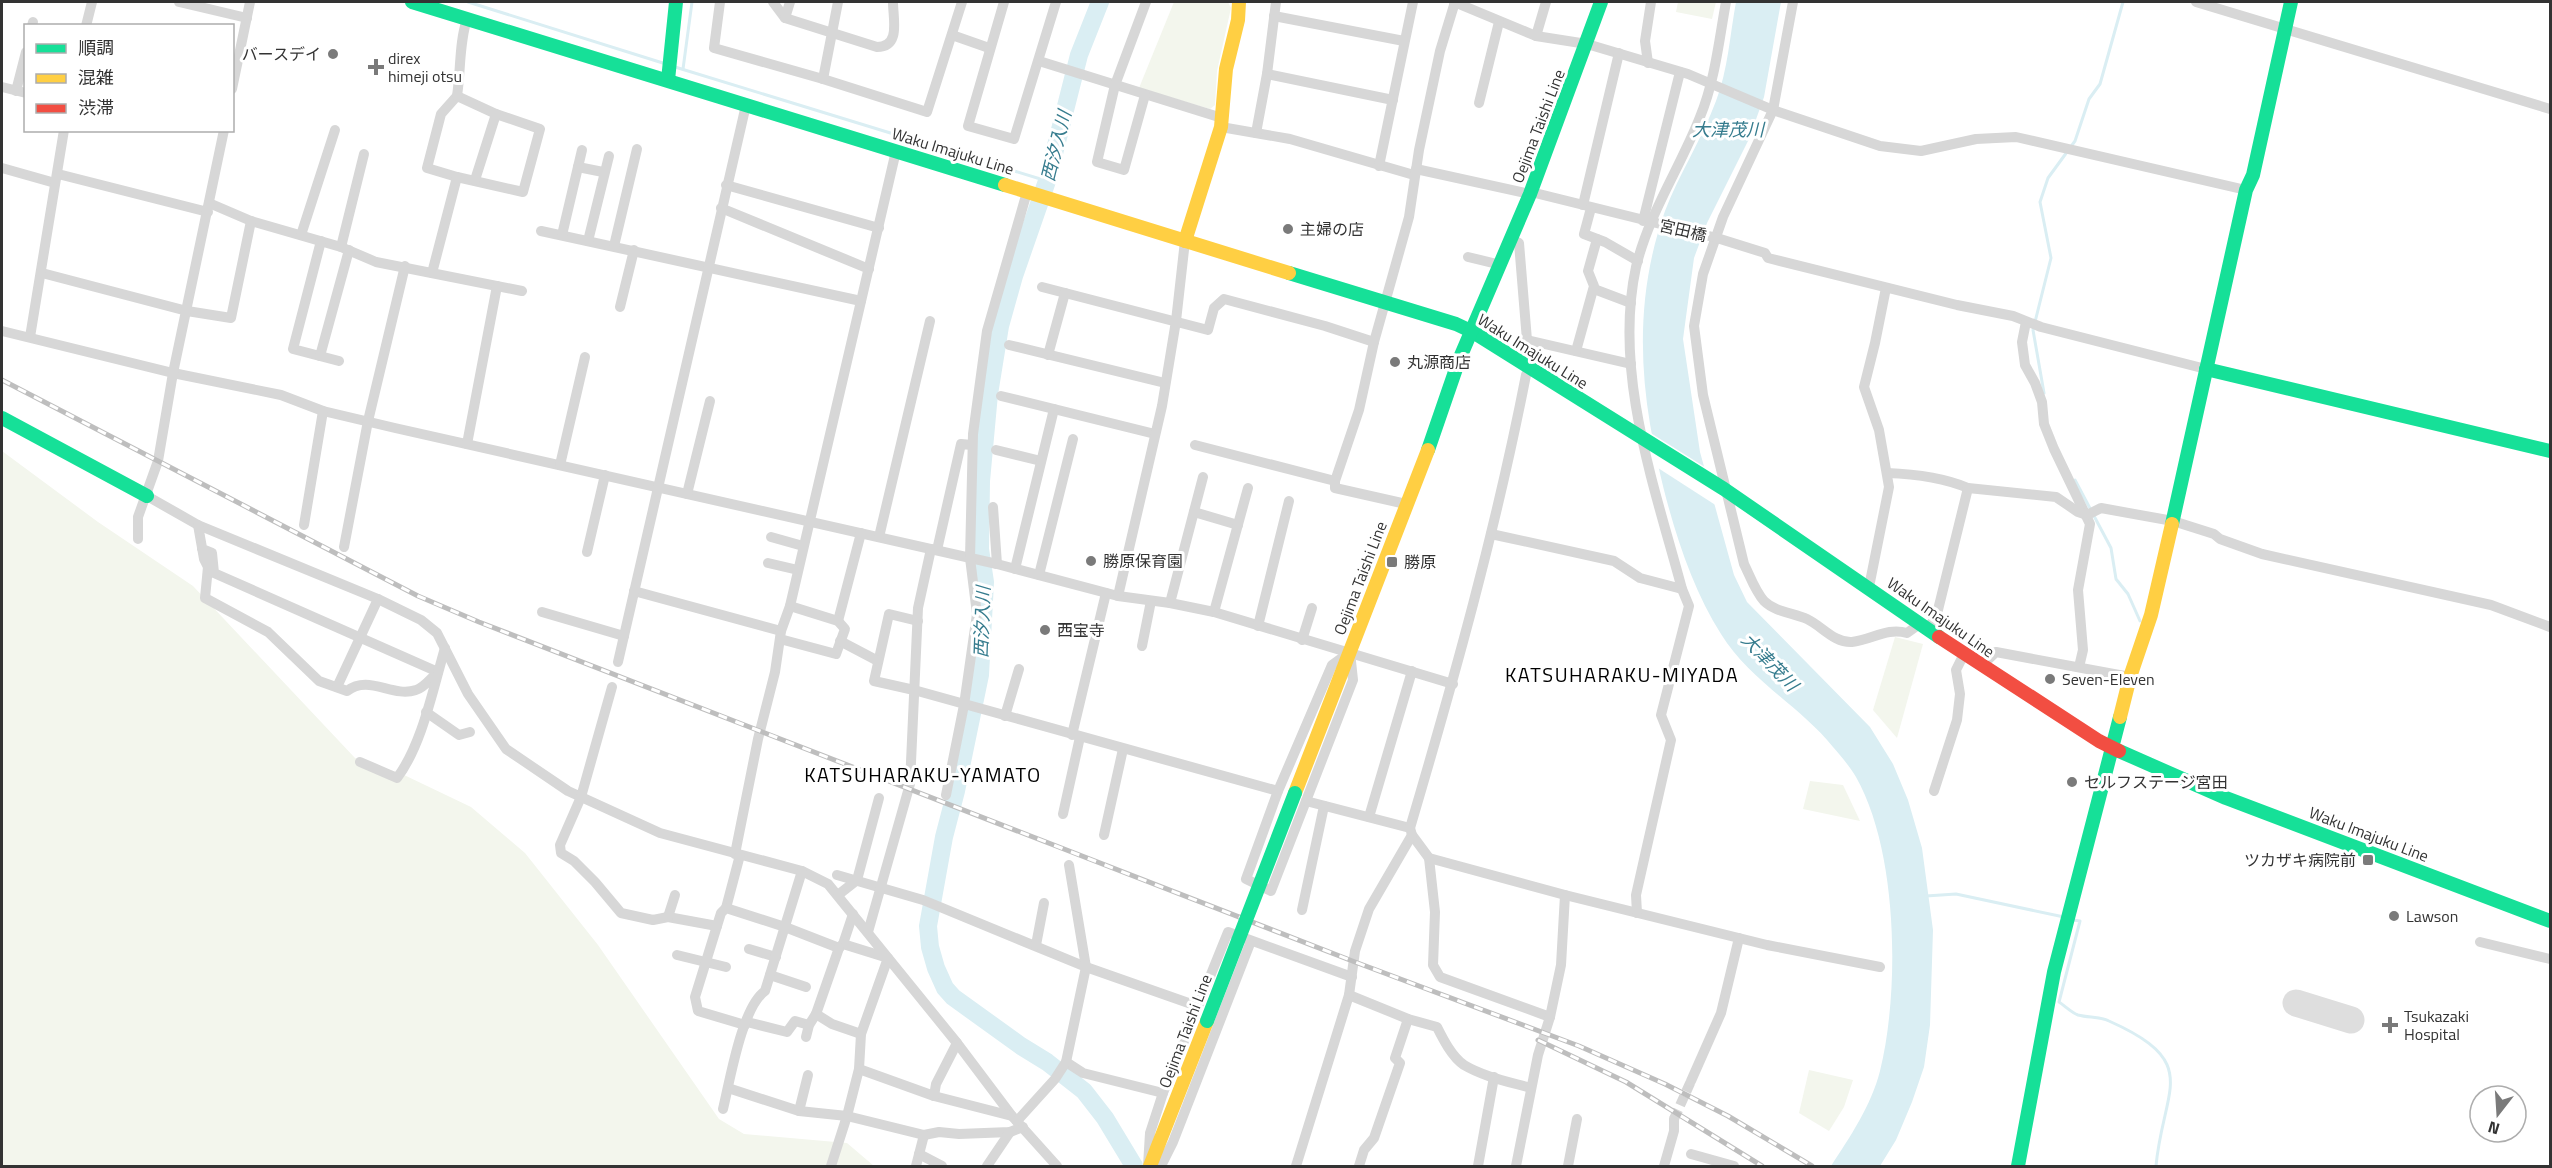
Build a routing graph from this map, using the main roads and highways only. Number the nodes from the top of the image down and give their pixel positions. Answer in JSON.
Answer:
{"nodes":[{"id":1,"x":412,"y":2,"type":"edge"},
{"id":2,"x":676,"y":2,"type":"edge"},
{"id":3,"x":1239,"y":2,"type":"edge"},
{"id":4,"x":1601,"y":2,"type":"edge"},
{"id":5,"x":2291,"y":2,"type":"edge"},
{"id":6,"x":668,"y":81,"type":"junction"},
{"id":7,"x":1185,"y":242,"type":"junction"},
{"id":8,"x":1473,"y":332,"type":"junction"},
{"id":9,"x":2206,"y":369,"type":"junction"},
{"id":10,"x":2,"y":418,"type":"edge"},
{"id":11,"x":2550,"y":452,"type":"edge"},
{"id":12,"x":147,"y":496,"type":"road end"},
{"id":13,"x":2111,"y":747,"type":"junction"},
{"id":14,"x":2550,"y":921,"type":"edge"},
{"id":15,"x":1149,"y":1167,"type":"edge"},
{"id":16,"x":2018,"y":1167,"type":"edge"}],
"edges":[{"from":1,"to":6,"type":"main road","name":"Waku Imajuku Line"},
{"from":2,"to":6,"type":"main road"},
{"from":3,"to":7,"type":"main road"},
{"from":4,"to":8,"type":"main road","name":"Oejima Taishi Line"},
{"from":5,"to":9,"type":"main road"},
{"from":6,"to":7,"type":"main road","name":"Waku Imajuku Line"},
{"from":7,"to":8,"type":"main road","name":"Waku Imajuku Line"},
{"from":8,"to":13,"type":"main road","name":"Waku Imajuku Line"},
{"from":8,"to":15,"type":"main road","name":"Oejima Taishi Line","bridge":true},
{"from":9,"to":11,"type":"main road"},
{"from":9,"to":13,"type":"main road"},
{"from":10,"to":12,"type":"main road"},
{"from":13,"to":14,"type":"main road","name":"Waku Imajuku Line"},
{"from":13,"to":16,"type":"main road"}]}
